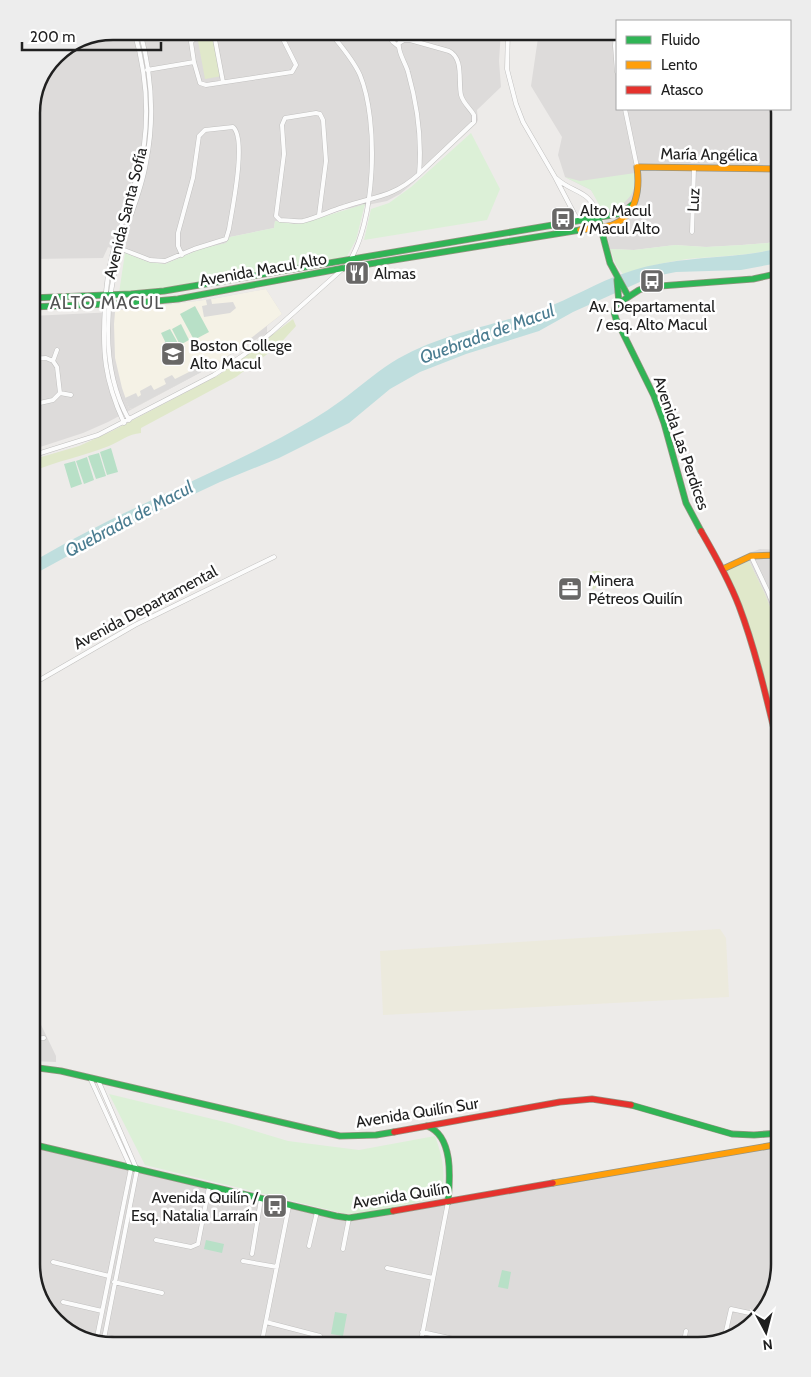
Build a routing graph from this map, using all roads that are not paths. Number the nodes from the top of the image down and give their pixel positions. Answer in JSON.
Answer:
{"nodes":[{"id":1,"x":136,"y":40,"type":"edge"},
{"id":2,"x":142,"y":40,"type":"edge"},
{"id":3,"x":192,"y":40,"type":"edge"},
{"id":4,"x":215,"y":40,"type":"edge"},
{"id":5,"x":284,"y":40,"type":"edge"},
{"id":6,"x":336,"y":40,"type":"edge"},
{"id":7,"x":391,"y":40,"type":"edge"},
{"id":8,"x":508,"y":40,"type":"edge"},
{"id":9,"x":616,"y":40,"type":"edge"},
{"id":10,"x":398,"y":46,"type":"junction"},
{"id":11,"x":194,"y":62,"type":"junction"},
{"id":12,"x":616,"y":63,"type":"edge"},
{"id":13,"x":148,"y":69,"type":"junction"},
{"id":14,"x":143,"y":70,"type":"junction"},
{"id":15,"x":223,"y":82,"type":"junction"},
{"id":16,"x":624,"y":110,"type":"edge"},
{"id":17,"x":637,"y":166,"type":"junction"},
{"id":18,"x":694,"y":168,"type":"junction"},
{"id":19,"x":771,"y":169,"type":"edge"},
{"id":20,"x":419,"y":174,"type":"junction"},
{"id":21,"x":555,"y":177,"type":"junction"},
{"id":22,"x":368,"y":201,"type":"junction"},
{"id":23,"x":635,"y":202,"type":"junction"},
{"id":24,"x":319,"y":215,"type":"junction"},
{"id":25,"x":598,"y":217,"type":"junction"},
{"id":26,"x":578,"y":221,"type":"junction"},
{"id":27,"x":600,"y":227,"type":"junction"},
{"id":28,"x":692,"y":232,"type":"dead end"},
{"id":29,"x":114,"y":247,"type":"junction"},
{"id":30,"x":120,"y":249,"type":"junction"},
{"id":31,"x":182,"y":255,"type":"junction"},
{"id":32,"x":351,"y":260,"type":"junction"},
{"id":33,"x":344,"y":268,"type":"junction"},
{"id":34,"x":771,"y":275,"type":"edge"},
{"id":35,"x":622,"y":291,"type":"junction"},
{"id":36,"x":109,"y":295,"type":"junction"},
{"id":37,"x":628,"y":296,"type":"junction"},
{"id":38,"x":40,"y":298,"type":"edge"},
{"id":39,"x":619,"y":302,"type":"junction"},
{"id":40,"x":108,"y":304,"type":"junction"},
{"id":41,"x":40,"y":307,"type":"edge"},
{"id":42,"x":57,"y":350,"type":"dead end"},
{"id":43,"x":40,"y":358,"type":"edge"},
{"id":44,"x":53,"y":361,"type":"junction"},
{"id":45,"x":60,"y":393,"type":"junction"},
{"id":46,"x":71,"y":396,"type":"dead end"},
{"id":47,"x":40,"y":403,"type":"edge"},
{"id":48,"x":129,"y":420,"type":"junction"},
{"id":49,"x":124,"y":423,"type":"junction"},
{"id":50,"x":40,"y":453,"type":"edge"},
{"id":51,"x":751,"y":556,"type":"junction"},
{"id":52,"x":771,"y":556,"type":"edge"},
{"id":53,"x":274,"y":557,"type":"dead end"},
{"id":54,"x":723,"y":569,"type":"junction"},
{"id":55,"x":771,"y":600,"type":"edge"},
{"id":56,"x":40,"y":680,"type":"edge"},
{"id":57,"x":771,"y":717,"type":"edge"},
{"id":58,"x":40,"y":1038,"type":"edge"},
{"id":59,"x":44,"y":1038,"type":"dead end"},
{"id":60,"x":40,"y":1068,"type":"edge"},
{"id":61,"x":90,"y":1078,"type":"junction"},
{"id":62,"x":98,"y":1080,"type":"junction"},
{"id":63,"x":448,"y":1121,"type":"junction"},
{"id":64,"x":423,"y":1126,"type":"junction"},
{"id":65,"x":438,"y":1131,"type":"junction"},
{"id":66,"x":771,"y":1134,"type":"edge"},
{"id":67,"x":754,"y":1135,"type":"junction"},
{"id":68,"x":766,"y":1135,"type":"junction"},
{"id":69,"x":771,"y":1145,"type":"edge"},
{"id":70,"x":40,"y":1146,"type":"edge"},
{"id":71,"x":766,"y":1146,"type":"junction"},
{"id":72,"x":756,"y":1148,"type":"junction"},
{"id":73,"x":134,"y":1169,"type":"junction"},
{"id":74,"x":210,"y":1187,"type":"junction"},
{"id":75,"x":261,"y":1199,"type":"junction"},
{"id":76,"x":448,"y":1202,"type":"junction"},
{"id":77,"x":289,"y":1206,"type":"junction"},
{"id":78,"x":317,"y":1212,"type":"junction"},
{"id":79,"x":349,"y":1218,"type":"junction"},
{"id":80,"x":156,"y":1240,"type":"dead end"},
{"id":81,"x":309,"y":1246,"type":"dead end"},
{"id":82,"x":343,"y":1249,"type":"dead end"},
{"id":83,"x":252,"y":1254,"type":"dead end"},
{"id":84,"x":243,"y":1261,"type":"dead end"},
{"id":85,"x":53,"y":1262,"type":"dead end"},
{"id":86,"x":277,"y":1267,"type":"junction"},
{"id":87,"x":387,"y":1268,"type":"dead end"},
{"id":88,"x":109,"y":1276,"type":"junction"},
{"id":89,"x":433,"y":1278,"type":"junction"},
{"id":90,"x":114,"y":1282,"type":"junction"},
{"id":91,"x":162,"y":1293,"type":"dead end"},
{"id":92,"x":63,"y":1302,"type":"dead end"},
{"id":93,"x":102,"y":1311,"type":"junction"},
{"id":94,"x":741,"y":1311,"type":"edge"},
{"id":95,"x":101,"y":1318,"type":"junction"},
{"id":96,"x":107,"y":1320,"type":"junction"},
{"id":97,"x":266,"y":1322,"type":"junction"},
{"id":98,"x":686,"y":1330,"type":"dead end"},
{"id":99,"x":726,"y":1331,"type":"edge"},
{"id":100,"x":422,"y":1332,"type":"junction"},
{"id":101,"x":97,"y":1335,"type":"edge"},
{"id":102,"x":104,"y":1336,"type":"joint"},
{"id":103,"x":320,"y":1336,"type":"dead end"},
{"id":104,"x":108,"y":1337,"type":"edge"},
{"id":105,"x":263,"y":1337,"type":"edge"},
{"id":106,"x":421,"y":1337,"type":"edge"},
{"id":107,"x":445,"y":1337,"type":"edge"},
{"id":108,"x":685,"y":1337,"type":"edge"}],
"edges":[{"from":1,"to":14,"type":"street","name":"Avenida Santa Sofía"},
{"from":2,"to":13,"type":"street","name":"Avenida Santa Sofía"},
{"from":3,"to":11,"type":"street"},
{"from":4,"to":15,"type":"street"},
{"from":5,"to":15,"type":"street"},
{"from":6,"to":22,"type":"street"},
{"from":7,"to":10,"type":"street"},
{"from":8,"to":21,"type":"street"},
{"from":9,"to":12,"type":"street"},
{"from":10,"to":20,"type":"street"},
{"from":10,"to":20,"type":"street"},
{"from":11,"to":13,"type":"street"},
{"from":11,"to":15,"type":"street"},
{"from":13,"to":14,"type":"street"},
{"from":13,"to":30,"type":"street","name":"Avenida Santa Sofía"},
{"from":14,"to":29,"type":"street","name":"Avenida Santa Sofía"},
{"from":16,"to":17,"type":"street"},
{"from":17,"to":18,"type":"street","name":"María Angélica"},
{"from":17,"to":23,"type":"street"},
{"from":18,"to":19,"type":"street","name":"María Angélica"},
{"from":18,"to":28,"type":"street","name":"Luz"},
{"from":20,"to":22,"type":"street"},
{"from":21,"to":25,"type":"street"},
{"from":21,"to":26,"type":"street"},
{"from":22,"to":24,"type":"street"},
{"from":22,"to":32,"type":"street"},
{"from":23,"to":25,"type":"street","name":"Avenida Macul Alto"},
{"from":23,"to":27,"type":"street","name":"Avenida Macul Alto"},
{"from":24,"to":24,"type":"street"},
{"from":25,"to":26,"type":"street","name":"Avenida Macul Alto"},
{"from":25,"to":27,"type":"street"},
{"from":26,"to":32,"type":"street","name":"Avenida Macul Alto"},
{"from":27,"to":33,"type":"street","name":"Avenida Macul Alto"},
{"from":27,"to":35,"type":"street"},
{"from":29,"to":30,"type":"street"},
{"from":29,"to":36,"type":"street","name":"Avenida Santa Sofía"},
{"from":30,"to":31,"type":"street"},
{"from":30,"to":36,"type":"street","name":"Avenida Santa Sofía"},
{"from":31,"to":31,"type":"street"},
{"from":32,"to":33,"type":"street"},
{"from":32,"to":36,"type":"street","name":"Avenida Macul Alto"},
{"from":33,"to":40,"type":"street","name":"Avenida Macul Alto"},
{"from":33,"to":48,"type":"street"},
{"from":34,"to":37,"type":"street"},
{"from":35,"to":37,"type":"street"},
{"from":35,"to":39,"type":"street"},
{"from":36,"to":38,"type":"street","name":"Avenida Macul Alto"},
{"from":36,"to":40,"type":"street","name":"Avenida Santa Sofía"},
{"from":37,"to":39,"type":"street"},
{"from":39,"to":54,"type":"street","name":"Avenida Las Perdices"},
{"from":40,"to":41,"type":"street","name":"Avenida Macul Alto"},
{"from":40,"to":48,"type":"street","name":"Avenida Santa Sofía"},
{"from":40,"to":49,"type":"street","name":"Avenida Santa Sofía"},
{"from":42,"to":44,"type":"street"},
{"from":43,"to":44,"type":"street"},
{"from":44,"to":45,"type":"street"},
{"from":45,"to":46,"type":"street"},
{"from":45,"to":47,"type":"street"},
{"from":48,"to":49,"type":"street"},
{"from":49,"to":50,"type":"street"},
{"from":51,"to":52,"type":"street"},
{"from":51,"to":54,"type":"street"},
{"from":51,"to":55,"type":"street"},
{"from":53,"to":56,"type":"street","name":"Avenida Departamental"},
{"from":54,"to":57,"type":"street","name":"Avenida Las Perdices"},
{"from":58,"to":59,"type":"street"},
{"from":60,"to":61,"type":"street","name":"Avenida Quilín Sur"},
{"from":61,"to":62,"type":"street","name":"Avenida Quilín Sur"},
{"from":61,"to":73,"type":"street"},
{"from":62,"to":64,"type":"street","name":"Avenida Quilín Sur"},
{"from":62,"to":73,"type":"street"},
{"from":63,"to":64,"type":"street","name":"Avenida Quilín Sur"},
{"from":63,"to":65,"type":"street"},
{"from":63,"to":67,"type":"street","name":"Avenida Quilín Sur"},
{"from":64,"to":65,"type":"street"},
{"from":65,"to":76,"type":"street"},
{"from":66,"to":68,"type":"street","name":"Avenida Quilín Sur"},
{"from":67,"to":68,"type":"street","name":"Avenida Quilín Sur"},
{"from":67,"to":72,"type":"street"},
{"from":68,"to":71,"type":"street"},
{"from":69,"to":71,"type":"street","name":"Avenida Quilín"},
{"from":70,"to":73,"type":"street","name":"Avenida Quilín"},
{"from":71,"to":72,"type":"street","name":"Avenida Quilín"},
{"from":72,"to":76,"type":"street","name":"Avenida Quilín"},
{"from":73,"to":74,"type":"street","name":"Avenida Quilín"},
{"from":73,"to":88,"type":"street"},
{"from":73,"to":90,"type":"street"},
{"from":74,"to":75,"type":"street","name":"Avenida Quilín"},
{"from":74,"to":80,"type":"street"},
{"from":75,"to":77,"type":"street","name":"Avenida Quilín"},
{"from":75,"to":83,"type":"street"},
{"from":76,"to":79,"type":"street","name":"Avenida Quilín"},
{"from":76,"to":89,"type":"street"},
{"from":77,"to":78,"type":"street","name":"Avenida Quilín"},
{"from":77,"to":86,"type":"street"},
{"from":78,"to":79,"type":"street","name":"Avenida Quilín"},
{"from":78,"to":81,"type":"street"},
{"from":79,"to":82,"type":"street"},
{"from":84,"to":86,"type":"street"},
{"from":85,"to":88,"type":"street"},
{"from":86,"to":97,"type":"street"},
{"from":87,"to":89,"type":"street"},
{"from":88,"to":93,"type":"street"},
{"from":89,"to":100,"type":"street"},
{"from":90,"to":91,"type":"street"},
{"from":90,"to":96,"type":"street"},
{"from":92,"to":93,"type":"street"},
{"from":93,"to":95,"type":"street"},
{"from":94,"to":99,"type":"street"},
{"from":95,"to":96,"type":"street"},
{"from":95,"to":101,"type":"street"},
{"from":96,"to":102,"type":"street"},
{"from":97,"to":103,"type":"street"},
{"from":97,"to":105,"type":"street"},
{"from":98,"to":108,"type":"street"},
{"from":100,"to":106,"type":"street"},
{"from":100,"to":107,"type":"street"},
{"from":102,"to":104,"type":"street"}]}
